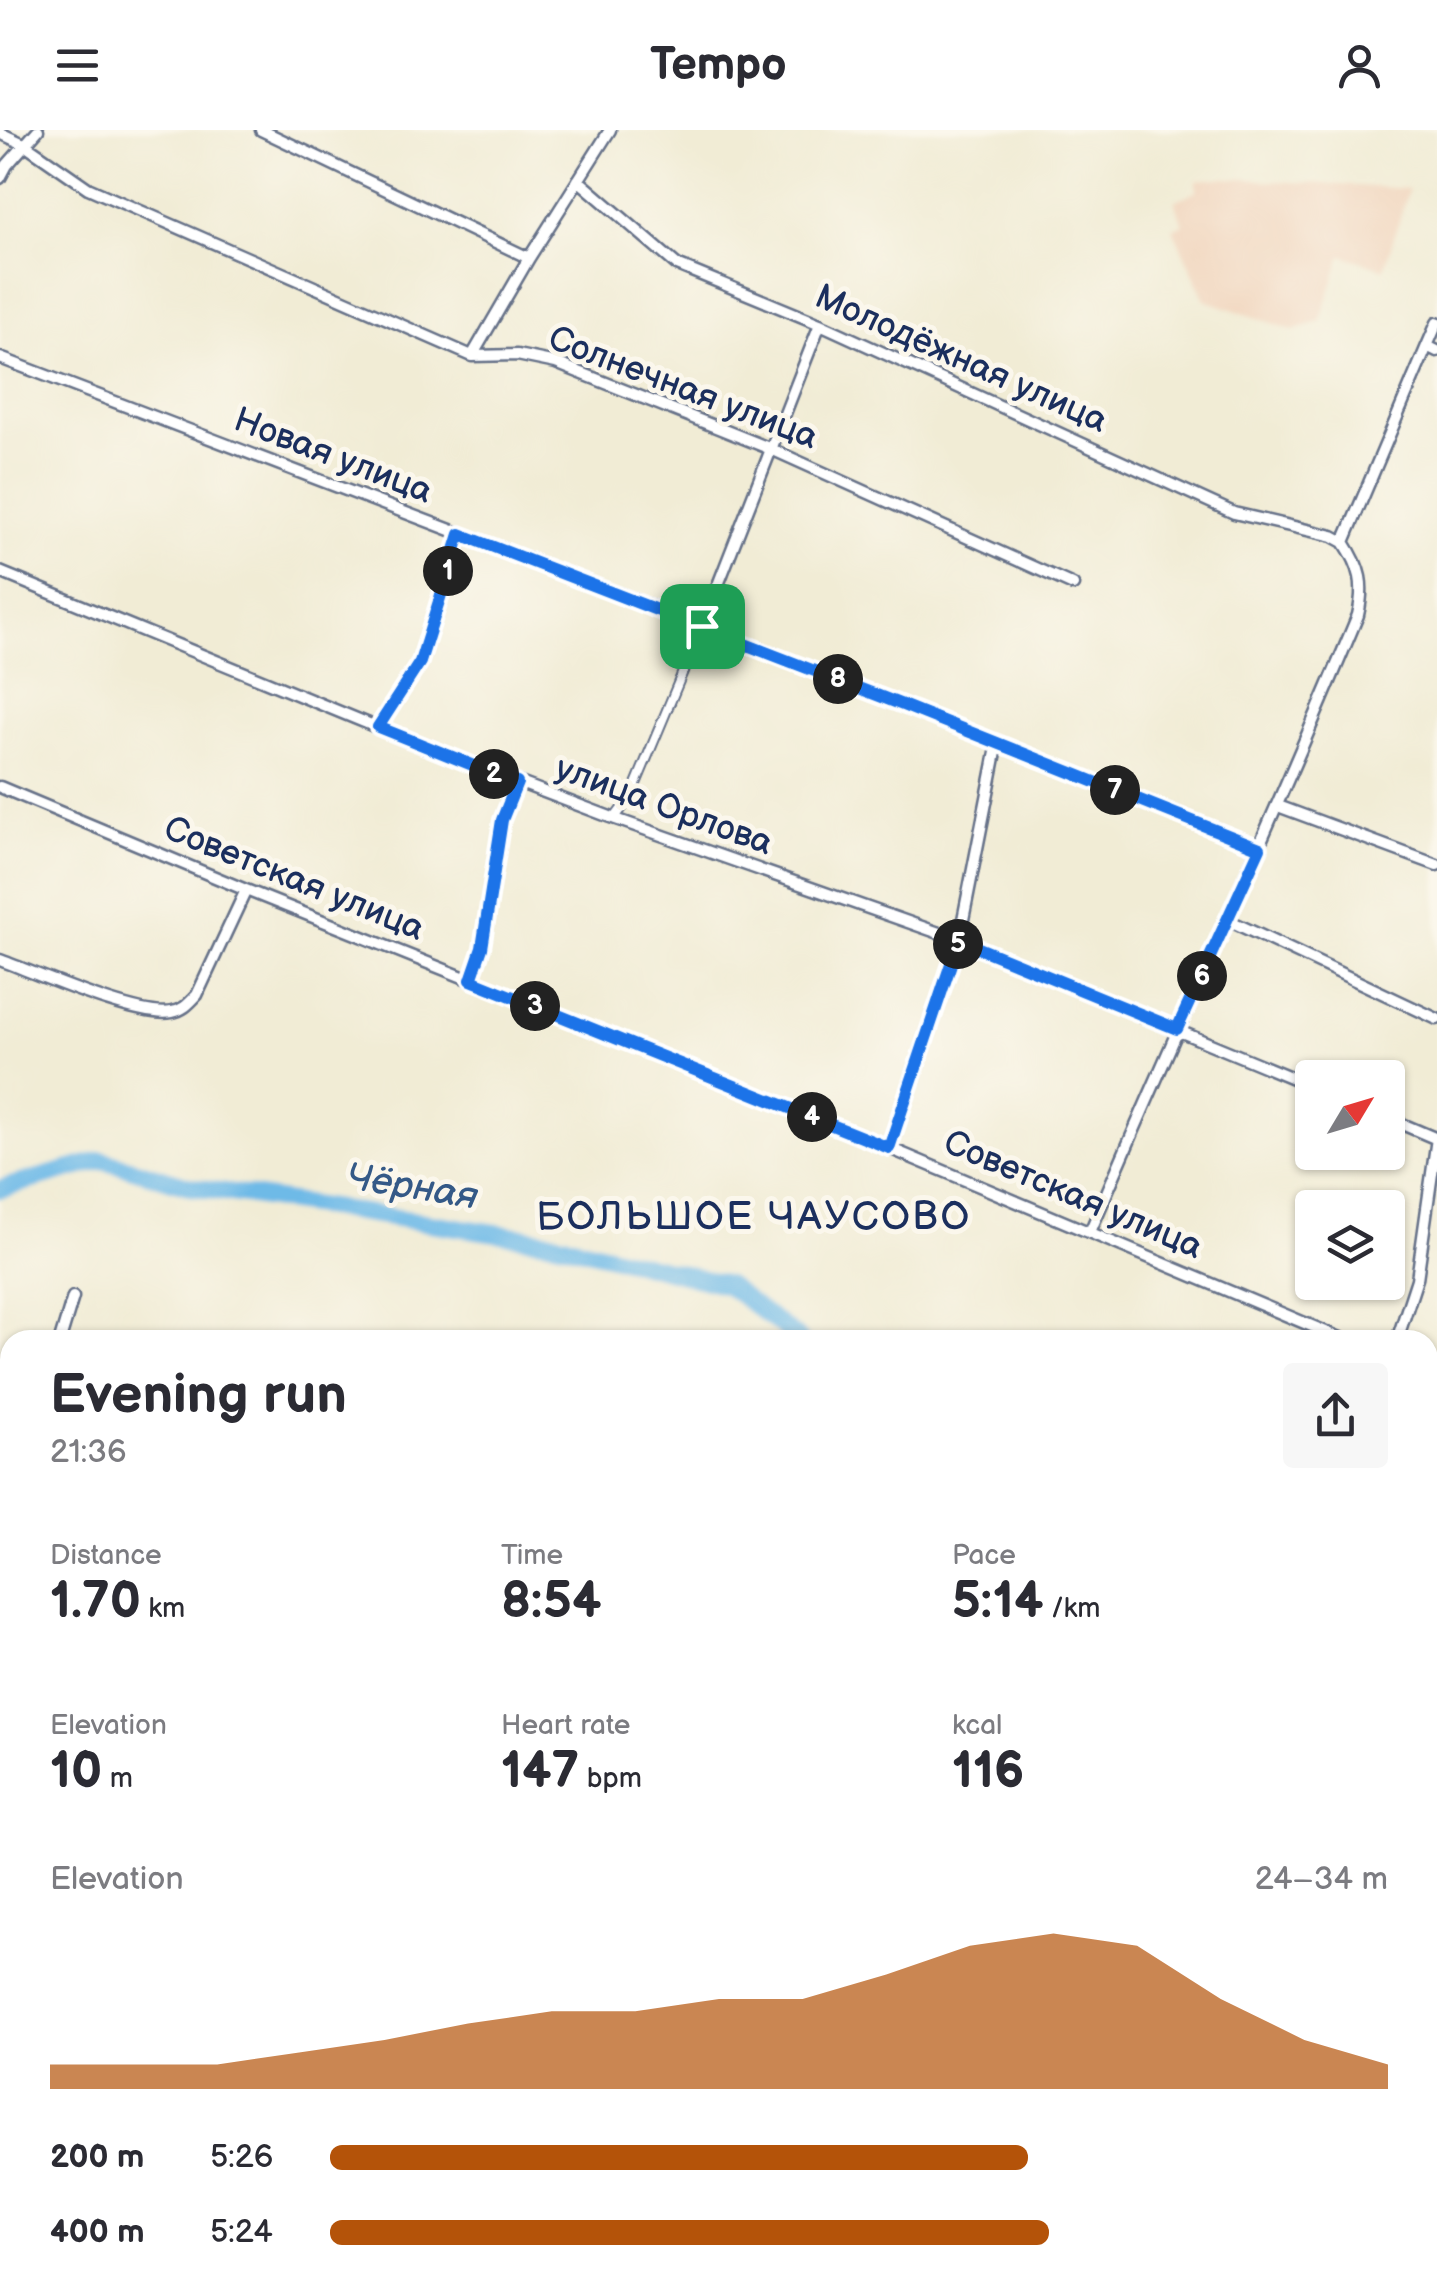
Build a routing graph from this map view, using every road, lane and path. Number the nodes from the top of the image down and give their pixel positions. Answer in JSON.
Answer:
{"nodes":[{"id":1,"x":38,"y":130,"type":"edge"},
{"id":2,"x":262,"y":130,"type":"edge"},
{"id":3,"x":610,"y":130,"type":"edge"},
{"id":4,"x":0,"y":134,"type":"edge"},
{"id":5,"x":26,"y":145,"type":"junction"},
{"id":6,"x":0,"y":178,"type":"edge"},
{"id":7,"x":578,"y":180,"type":"junction"},
{"id":8,"x":528,"y":258,"type":"junction"},
{"id":9,"x":1437,"y":323,"type":"edge"},
{"id":10,"x":820,"y":324,"type":"junction"},
{"id":11,"x":1432,"y":349,"type":"edge"},
{"id":12,"x":472,"y":356,"type":"junction"},
{"id":13,"x":0,"y":358,"type":"edge"},
{"id":14,"x":772,"y":449,"type":"junction"},
{"id":15,"x":460,"y":534,"type":"junction"},
{"id":16,"x":1344,"y":542,"type":"junction"},
{"id":17,"x":0,"y":572,"type":"edge"},
{"id":18,"x":1073,"y":585,"type":"dead end"},
{"id":19,"x":702,"y":626,"type":"junction"},
{"id":20,"x":378,"y":727,"type":"junction"},
{"id":21,"x":998,"y":742,"type":"junction"},
{"id":22,"x":517,"y":783,"type":"junction"},
{"id":23,"x":0,"y":787,"type":"edge"},
{"id":24,"x":1278,"y":806,"type":"junction"},
{"id":25,"x":614,"y":818,"type":"junction"},
{"id":26,"x":1260,"y":848,"type":"junction"},
{"id":27,"x":1437,"y":865,"type":"edge"},
{"id":28,"x":246,"y":890,"type":"junction"},
{"id":29,"x":1228,"y":920,"type":"junction"},
{"id":30,"x":959,"y":940,"type":"junction"},
{"id":31,"x":0,"y":960,"type":"edge"},
{"id":32,"x":471,"y":980,"type":"junction"},
{"id":33,"x":1437,"y":1020,"type":"edge"},
{"id":34,"x":1177,"y":1029,"type":"junction"},
{"id":35,"x":1295,"y":1079,"type":"edge"},
{"id":36,"x":1405,"y":1125,"type":"edge"},
{"id":37,"x":1437,"y":1139,"type":"edge"},
{"id":38,"x":889,"y":1148,"type":"junction"},
{"id":39,"x":1090,"y":1232,"type":"junction"},
{"id":40,"x":73,"y":1298,"type":"dead end"},
{"id":41,"x":63,"y":1330,"type":"edge"},
{"id":42,"x":1321,"y":1330,"type":"edge"},
{"id":43,"x":1401,"y":1330,"type":"edge"}],
"edges":[{"from":1,"to":5,"type":"street"},
{"from":2,"to":8,"type":"street"},
{"from":3,"to":7,"type":"street"},
{"from":4,"to":5,"type":"street","name":"Солнечная улица"},
{"from":5,"to":6,"type":"street"},
{"from":5,"to":12,"type":"street","name":"Солнечная улица"},
{"from":7,"to":8,"type":"street"},
{"from":7,"to":10,"type":"street","name":"Молодёжная улица"},
{"from":8,"to":12,"type":"street"},
{"from":9,"to":11,"type":"street"},
{"from":10,"to":14,"type":"street"},
{"from":10,"to":16,"type":"street","name":"Молодёжная улица"},
{"from":11,"to":16,"type":"street"},
{"from":12,"to":14,"type":"street","name":"Солнечная улица"},
{"from":13,"to":15,"type":"street","name":"Новая улица"},
{"from":14,"to":18,"type":"street","name":"Солнечная улица"},
{"from":14,"to":19,"type":"street"},
{"from":15,"to":19,"type":"street","name":"Новая улица"},
{"from":15,"to":20,"type":"street"},
{"from":16,"to":24,"type":"street"},
{"from":17,"to":20,"type":"street","name":"улица Орлова"},
{"from":19,"to":21,"type":"street","name":"Новая улица"},
{"from":19,"to":25,"type":"street"},
{"from":20,"to":22,"type":"street","name":"улица Орлова"},
{"from":21,"to":26,"type":"street","name":"Новая улица"},
{"from":21,"to":30,"type":"street"},
{"from":22,"to":25,"type":"street","name":"улица Орлова"},
{"from":22,"to":32,"type":"street"},
{"from":23,"to":28,"type":"street","name":"Советская улица"},
{"from":24,"to":26,"type":"street"},
{"from":24,"to":27,"type":"street"},
{"from":25,"to":30,"type":"street","name":"улица Орлова"},
{"from":26,"to":29,"type":"street"},
{"from":28,"to":31,"type":"street"},
{"from":28,"to":32,"type":"street","name":"Советская улица"},
{"from":29,"to":33,"type":"street"},
{"from":29,"to":34,"type":"street"},
{"from":30,"to":34,"type":"street","name":"улица Орлова"},
{"from":30,"to":38,"type":"street"},
{"from":32,"to":38,"type":"street","name":"Советская улица"},
{"from":34,"to":35,"type":"street","name":"улица Орлова"},
{"from":34,"to":39,"type":"street"},
{"from":36,"to":37,"type":"street"},
{"from":37,"to":43,"type":"street"},
{"from":38,"to":39,"type":"street","name":"Советская улица"},
{"from":39,"to":42,"type":"street","name":"Советская улица"},
{"from":40,"to":41,"type":"street"}]}
